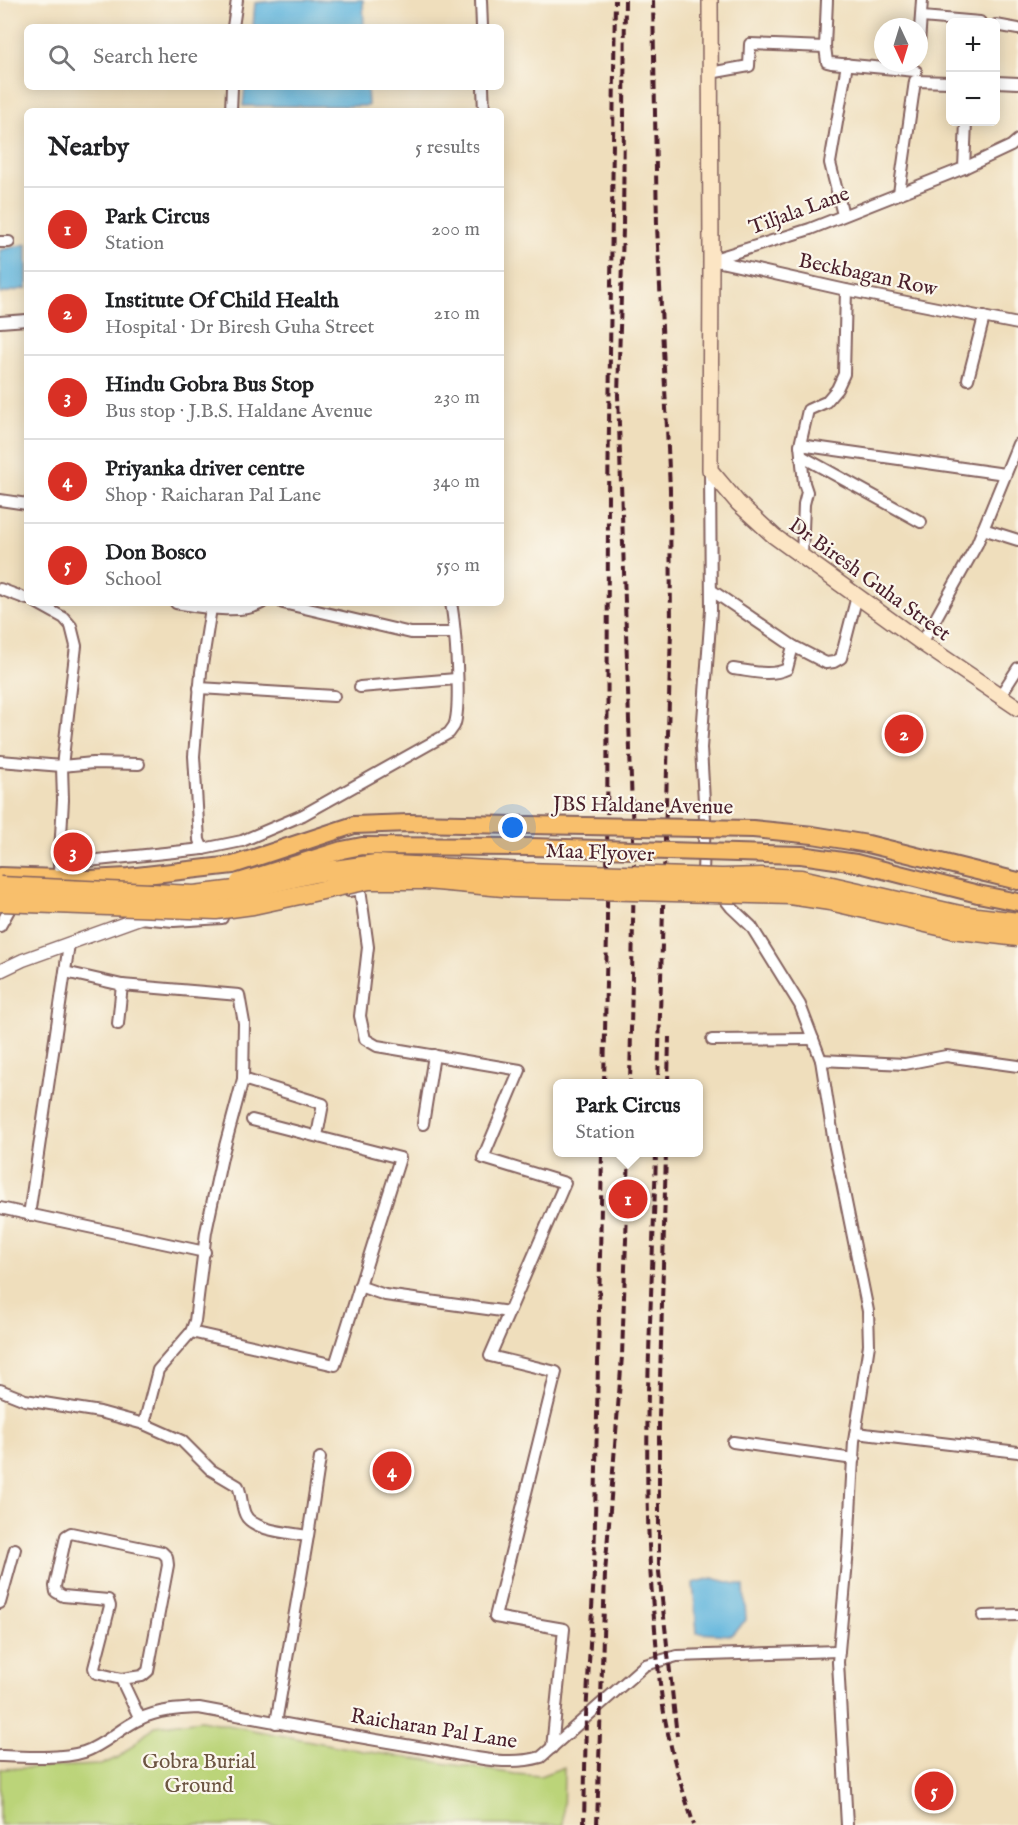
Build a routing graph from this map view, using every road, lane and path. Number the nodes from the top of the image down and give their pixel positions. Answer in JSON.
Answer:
{"nodes":[{"id":1,"x":237,"y":0,"type":"edge"},
{"id":2,"x":481,"y":0,"type":"edge"},
{"id":3,"x":710,"y":0,"type":"edge"},
{"id":4,"x":826,"y":0,"type":"edge"},
{"id":5,"x":922,"y":0,"type":"edge"},
{"id":6,"x":922,"y":17,"type":"joint"},
{"id":7,"x":946,"y":19,"type":"edge"},
{"id":8,"x":233,"y":24,"type":"edge"},
{"id":9,"x":482,"y":24,"type":"edge"},
{"id":10,"x":1000,"y":26,"type":"edge"},
{"id":11,"x":1018,"y":29,"type":"edge"},
{"id":12,"x":825,"y":47,"type":"junction"},
{"id":13,"x":847,"y":64,"type":"junction"},
{"id":14,"x":874,"y":67,"type":"edge"},
{"id":15,"x":916,"y":72,"type":"edge"},
{"id":16,"x":710,"y":73,"type":"junction"},
{"id":17,"x":946,"y":81,"type":"edge"},
{"id":18,"x":1000,"y":82,"type":"edge"},
{"id":19,"x":1018,"y":83,"type":"edge"},
{"id":20,"x":232,"y":90,"type":"edge"},
{"id":21,"x":483,"y":90,"type":"edge"},
{"id":22,"x":231,"y":108,"type":"edge"},
{"id":23,"x":484,"y":108,"type":"edge"},
{"id":24,"x":966,"y":126,"type":"edge"},
{"id":25,"x":1018,"y":140,"type":"edge"},
{"id":26,"x":964,"y":168,"type":"junction"},
{"id":27,"x":899,"y":193,"type":"junction"},
{"id":28,"x":843,"y":215,"type":"junction"},
{"id":29,"x":711,"y":260,"type":"junction"},
{"id":30,"x":846,"y":290,"type":"junction"},
{"id":31,"x":984,"y":317,"type":"junction"},
{"id":32,"x":24,"y":320,"type":"edge"},
{"id":33,"x":0,"y":322,"type":"edge"},
{"id":34,"x":1018,"y":324,"type":"edge"},
{"id":35,"x":968,"y":379,"type":"dead end"},
{"id":36,"x":1018,"y":444,"type":"edge"},
{"id":37,"x":800,"y":450,"type":"junction"},
{"id":38,"x":710,"y":470,"type":"junction"},
{"id":39,"x":1005,"y":474,"type":"junction"},
{"id":40,"x":0,"y":500,"type":"edge"},
{"id":41,"x":24,"y":504,"type":"edge"},
{"id":42,"x":921,"y":522,"type":"dead end"},
{"id":43,"x":983,"y":529,"type":"junction"},
{"id":44,"x":1018,"y":540,"type":"edge"},
{"id":45,"x":802,"y":556,"type":"junction"},
{"id":46,"x":0,"y":589,"type":"edge"},
{"id":47,"x":711,"y":590,"type":"junction"},
{"id":48,"x":857,"y":596,"type":"junction"},
{"id":49,"x":24,"y":598,"type":"edge"},
{"id":50,"x":50,"y":606,"type":"edge"},
{"id":51,"x":197,"y":606,"type":"edge"},
{"id":52,"x":254,"y":606,"type":"edge"},
{"id":53,"x":296,"y":606,"type":"edge"},
{"id":54,"x":451,"y":606,"type":"edge"},
{"id":55,"x":211,"y":608,"type":"junction"},
{"id":56,"x":454,"y":633,"type":"junction"},
{"id":57,"x":922,"y":643,"type":"junction"},
{"id":58,"x":793,"y":646,"type":"junction"},
{"id":59,"x":1018,"y":668,"type":"edge"},
{"id":60,"x":733,"y":669,"type":"dead end"},
{"id":61,"x":456,"y":679,"type":"junction"},
{"id":62,"x":360,"y":687,"type":"dead end"},
{"id":63,"x":199,"y":688,"type":"junction"},
{"id":64,"x":334,"y":696,"type":"dead end"},
{"id":65,"x":1000,"y":696,"type":"junction"},
{"id":66,"x":1018,"y":708,"type":"edge"},
{"id":67,"x":0,"y":761,"type":"edge"},
{"id":68,"x":139,"y":764,"type":"dead end"},
{"id":69,"x":62,"y":766,"type":"junction"},
{"id":70,"x":203,"y":849,"type":"junction"},
{"id":71,"x":59,"y":871,"type":"junction"},
{"id":72,"x":3,"y":879,"type":"edge"},
{"id":73,"x":1018,"y":881,"type":"edge"},
{"id":74,"x":212,"y":889,"type":"junction"},
{"id":75,"x":1018,"y":902,"type":"edge"},
{"id":76,"x":3,"y":907,"type":"edge"},
{"id":77,"x":56,"y":909,"type":"junction"},
{"id":78,"x":139,"y":918,"type":"junction"},
{"id":79,"x":1018,"y":922,"type":"edge"},
{"id":80,"x":0,"y":926,"type":"edge"},
{"id":81,"x":1018,"y":937,"type":"edge"},
{"id":82,"x":69,"y":944,"type":"junction"},
{"id":83,"x":0,"y":971,"type":"edge"},
{"id":84,"x":65,"y":972,"type":"junction"},
{"id":85,"x":122,"y":986,"type":"junction"},
{"id":86,"x":118,"y":1024,"type":"dead end"},
{"id":87,"x":813,"y":1039,"type":"junction"},
{"id":88,"x":712,"y":1040,"type":"dead end"},
{"id":89,"x":434,"y":1055,"type":"junction"},
{"id":90,"x":821,"y":1060,"type":"junction"},
{"id":91,"x":1018,"y":1066,"type":"edge"},
{"id":92,"x":243,"y":1078,"type":"junction"},
{"id":93,"x":252,"y":1120,"type":"dead end"},
{"id":94,"x":423,"y":1124,"type":"dead end"},
{"id":95,"x":317,"y":1136,"type":"junction"},
{"id":96,"x":0,"y":1208,"type":"edge"},
{"id":97,"x":29,"y":1215,"type":"junction"},
{"id":98,"x":204,"y":1252,"type":"junction"},
{"id":99,"x":359,"y":1286,"type":"junction"},
{"id":100,"x":509,"y":1312,"type":"junction"},
{"id":101,"x":191,"y":1332,"type":"junction"},
{"id":102,"x":0,"y":1390,"type":"edge"},
{"id":103,"x":144,"y":1424,"type":"junction"},
{"id":104,"x":856,"y":1433,"type":"junction"},
{"id":105,"x":733,"y":1442,"type":"dead end"},
{"id":106,"x":1018,"y":1452,"type":"edge"},
{"id":107,"x":320,"y":1458,"type":"dead end"},
{"id":108,"x":854,"y":1458,"type":"junction"},
{"id":109,"x":308,"y":1536,"type":"junction"},
{"id":110,"x":15,"y":1549,"type":"dead end"},
{"id":111,"x":0,"y":1603,"type":"edge"},
{"id":112,"x":1018,"y":1615,"type":"edge"},
{"id":113,"x":983,"y":1616,"type":"dead end"},
{"id":114,"x":839,"y":1651,"type":"junction"},
{"id":115,"x":121,"y":1679,"type":"junction"},
{"id":116,"x":140,"y":1719,"type":"junction"},
{"id":117,"x":276,"y":1723,"type":"junction"},
{"id":118,"x":552,"y":1748,"type":"junction"},
{"id":119,"x":0,"y":1756,"type":"edge"},
{"id":120,"x":847,"y":1825,"type":"edge"}],
"edges":[{"from":1,"to":8,"type":"street"},
{"from":2,"to":9,"type":"street"},
{"from":3,"to":16,"type":"main road"},
{"from":4,"to":12,"type":"street"},
{"from":5,"to":6,"type":"street"},
{"from":6,"to":7,"type":"street"},
{"from":10,"to":11,"type":"street"},
{"from":12,"to":13,"type":"street"},
{"from":12,"to":16,"type":"street"},
{"from":13,"to":14,"type":"street"},
{"from":13,"to":28,"type":"street"},
{"from":15,"to":17,"type":"street"},
{"from":15,"to":27,"type":"street"},
{"from":16,"to":29,"type":"main road"},
{"from":18,"to":19,"type":"street"},
{"from":20,"to":22,"type":"street"},
{"from":21,"to":23,"type":"street"},
{"from":24,"to":26,"type":"street"},
{"from":25,"to":26,"type":"street","name":"Tiljala Lane"},
{"from":26,"to":27,"type":"street","name":"Tiljala Lane"},
{"from":27,"to":28,"type":"street","name":"Tiljala Lane"},
{"from":28,"to":29,"type":"street","name":"Tiljala Lane"},
{"from":29,"to":30,"type":"street","name":"Beckbagan Row"},
{"from":29,"to":38,"type":"main road"},
{"from":30,"to":31,"type":"street","name":"Beckbagan Row"},
{"from":30,"to":37,"type":"street"},
{"from":31,"to":34,"type":"street","name":"Beckbagan Row"},
{"from":31,"to":35,"type":"street"},
{"from":32,"to":33,"type":"street"},
{"from":36,"to":39,"type":"street"},
{"from":37,"to":39,"type":"street"},
{"from":37,"to":42,"type":"street"},
{"from":37,"to":45,"type":"street"},
{"from":38,"to":45,"type":"main road","name":"Dr Biresh Guha Street"},
{"from":38,"to":47,"type":"street"},
{"from":39,"to":43,"type":"street"},
{"from":40,"to":41,"type":"street"},
{"from":43,"to":44,"type":"street"},
{"from":43,"to":57,"type":"street"},
{"from":45,"to":48,"type":"main road","name":"Dr Biresh Guha Street"},
{"from":46,"to":49,"type":"street"},
{"from":47,"to":58,"type":"street"},
{"from":47,"to":87,"type":"street"},
{"from":48,"to":57,"type":"main road","name":"Dr Biresh Guha Street"},
{"from":48,"to":58,"type":"street"},
{"from":50,"to":69,"type":"street"},
{"from":51,"to":55,"type":"street"},
{"from":52,"to":55,"type":"street"},
{"from":53,"to":56,"type":"street"},
{"from":54,"to":56,"type":"street"},
{"from":55,"to":63,"type":"street"},
{"from":56,"to":61,"type":"street"},
{"from":57,"to":65,"type":"main road","name":"Dr Biresh Guha Street"},
{"from":58,"to":60,"type":"street"},
{"from":59,"to":65,"type":"street"},
{"from":61,"to":62,"type":"street"},
{"from":61,"to":70,"type":"street"},
{"from":63,"to":64,"type":"street"},
{"from":63,"to":70,"type":"street"},
{"from":65,"to":66,"type":"main road","name":"Dr Biresh Guha Street"},
{"from":67,"to":69,"type":"street"},
{"from":68,"to":69,"type":"street"},
{"from":69,"to":71,"type":"street"},
{"from":70,"to":71,"type":"street"},
{"from":71,"to":72,"type":"main road","name":"JBS Haldane Avenue"},
{"from":71,"to":73,"type":"main road","name":"JBS Haldane Avenue","bridge":true},
{"from":71,"to":77,"type":"street"},
{"from":72,"to":76,"type":"street"},
{"from":72,"to":79,"type":"highway","name":"Maa Flyover","bridge":true},
{"from":74,"to":75,"type":"main road","bridge":true},
{"from":74,"to":77,"type":"main road"},
{"from":74,"to":78,"type":"street"},
{"from":76,"to":77,"type":"main road"},
{"from":76,"to":80,"type":"street"},
{"from":76,"to":81,"type":"highway","name":"Maa Flyover","bridge":true},
{"from":78,"to":82,"type":"street"},
{"from":78,"to":89,"type":"street"},
{"from":82,"to":83,"type":"street"},
{"from":82,"to":84,"type":"street"},
{"from":84,"to":85,"type":"street"},
{"from":84,"to":97,"type":"street"},
{"from":85,"to":86,"type":"street"},
{"from":85,"to":92,"type":"street"},
{"from":87,"to":88,"type":"street"},
{"from":87,"to":90,"type":"street"},
{"from":89,"to":94,"type":"street"},
{"from":89,"to":100,"type":"street"},
{"from":90,"to":91,"type":"street"},
{"from":90,"to":104,"type":"street"},
{"from":92,"to":95,"type":"street"},
{"from":92,"to":98,"type":"street"},
{"from":93,"to":95,"type":"street"},
{"from":95,"to":99,"type":"street"},
{"from":96,"to":97,"type":"street"},
{"from":97,"to":98,"type":"street"},
{"from":98,"to":101,"type":"street"},
{"from":99,"to":100,"type":"street"},
{"from":99,"to":101,"type":"street"},
{"from":100,"to":118,"type":"street"},
{"from":101,"to":103,"type":"street"},
{"from":102,"to":103,"type":"street"},
{"from":103,"to":109,"type":"street"},
{"from":104,"to":106,"type":"street"},
{"from":104,"to":108,"type":"street"},
{"from":105,"to":108,"type":"street"},
{"from":107,"to":109,"type":"street"},
{"from":108,"to":114,"type":"street"},
{"from":109,"to":117,"type":"street"},
{"from":110,"to":111,"type":"street"},
{"from":112,"to":113,"type":"street"},
{"from":114,"to":118,"type":"street","name":"Raicharan Pal Lane"},
{"from":114,"to":120,"type":"street"},
{"from":115,"to":115,"type":"street"},
{"from":115,"to":116,"type":"street"},
{"from":116,"to":117,"type":"street","name":"Raicharan Pal Lane"},
{"from":116,"to":119,"type":"street","name":"Raicharan Pal Lane"},
{"from":117,"to":118,"type":"street","name":"Raicharan Pal Lane"}]}
